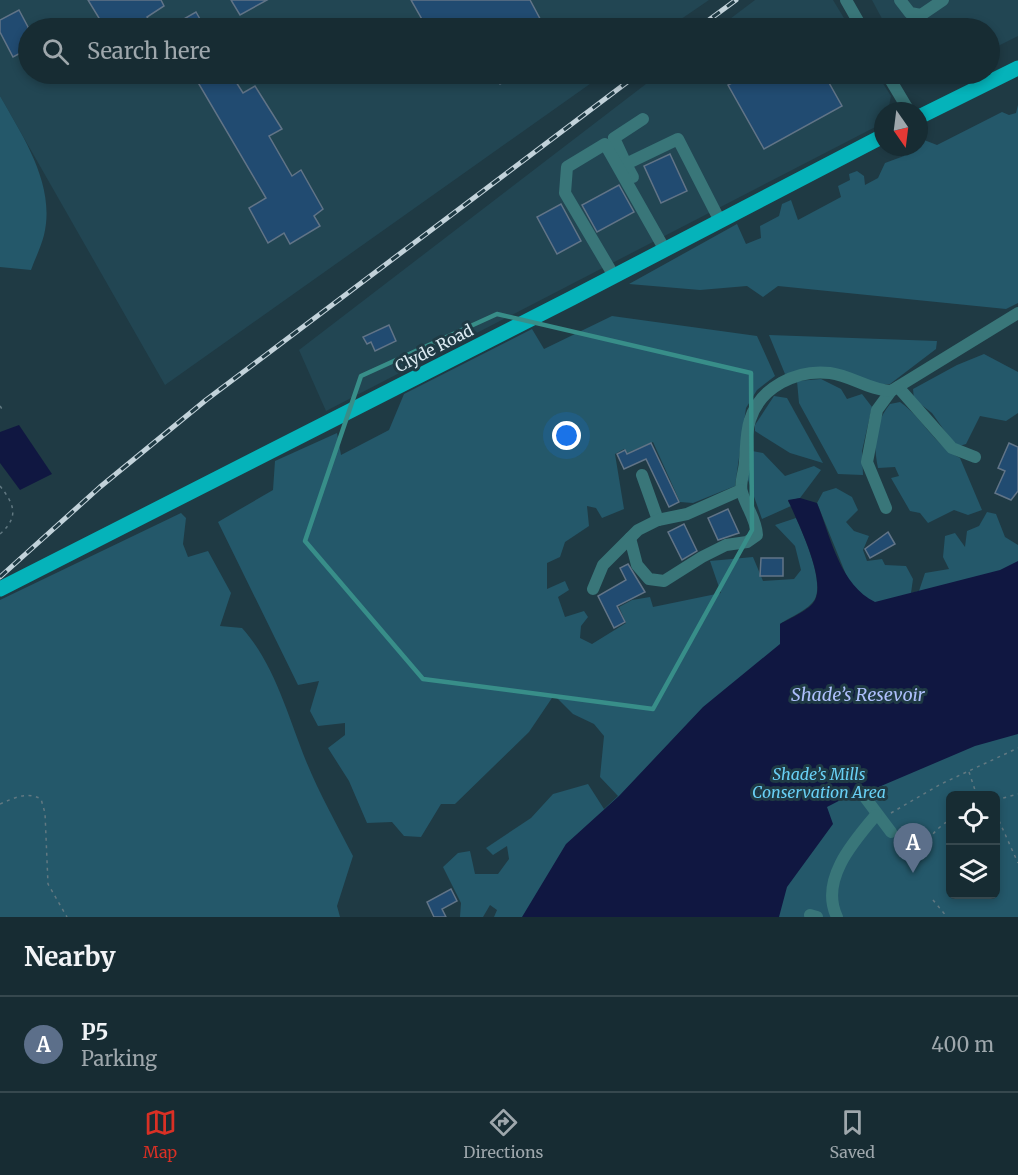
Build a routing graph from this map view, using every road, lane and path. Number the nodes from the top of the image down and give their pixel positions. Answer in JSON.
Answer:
{"nodes":[{"id":1,"x":900,"y":0,"type":"edge"},
{"id":2,"x":943,"y":0,"type":"edge"},
{"id":3,"x":848,"y":1,"type":"edge"},
{"id":4,"x":857,"y":18,"type":"edge"},
{"id":5,"x":1018,"y":68,"type":"edge"},
{"id":6,"x":1000,"y":77,"type":"edge"},
{"id":7,"x":893,"y":84,"type":"edge"},
{"id":8,"x":986,"y":84,"type":"edge"},
{"id":9,"x":904,"y":102,"type":"edge"},
{"id":10,"x":928,"y":113,"type":"edge"},
{"id":11,"x":643,"y":119,"type":"dead end"},
{"id":12,"x":874,"y":141,"type":"edge"},
{"id":13,"x":626,"y":164,"type":"junction"},
{"id":14,"x":647,"y":215,"type":"junction"},
{"id":15,"x":720,"y":220,"type":"junction"},
{"id":16,"x":665,"y":250,"type":"junction"},
{"id":17,"x":614,"y":276,"type":"junction"},
{"id":18,"x":1018,"y":313,"type":"edge"},
{"id":19,"x":895,"y":389,"type":"junction"},
{"id":20,"x":975,"y":457,"type":"dead end"},
{"id":21,"x":642,"y":475,"type":"dead end"},
{"id":22,"x":0,"y":486,"type":"edge"},
{"id":23,"x":741,"y":490,"type":"junction"},
{"id":24,"x":886,"y":508,"type":"dead end"},
{"id":25,"x":658,"y":520,"type":"junction"},
{"id":26,"x":0,"y":534,"type":"edge"},
{"id":27,"x":630,"y":538,"type":"junction"},
{"id":28,"x":0,"y":589,"type":"edge"},
{"id":29,"x":593,"y":589,"type":"dead end"},
{"id":30,"x":1018,"y":748,"type":"edge"},
{"id":31,"x":969,"y":771,"type":"junction"},
{"id":32,"x":976,"y":791,"type":"edge"},
{"id":33,"x":861,"y":792,"type":"dead end"},
{"id":34,"x":1018,"y":794,"type":"edge"},
{"id":35,"x":1000,"y":799,"type":"edge"},
{"id":36,"x":0,"y":804,"type":"edge"},
{"id":37,"x":876,"y":815,"type":"junction"},
{"id":38,"x":946,"y":823,"type":"edge"},
{"id":39,"x":1000,"y":823,"type":"edge"},
{"id":40,"x":891,"y":832,"type":"dead end"},
{"id":41,"x":1018,"y":863,"type":"edge"},
{"id":42,"x":914,"y":866,"type":"dead end"},
{"id":43,"x":933,"y":900,"type":"dead end"},
{"id":44,"x":833,"y":915,"type":"edge"},
{"id":45,"x":67,"y":917,"type":"edge"},
{"id":46,"x":947,"y":917,"type":"edge"}],
"edges":[{"from":1,"to":2,"type":"street"},
{"from":3,"to":4,"type":"street"},
{"from":5,"to":6,"type":"main road"},
{"from":7,"to":9,"type":"street"},
{"from":8,"to":10,"type":"main road"},
{"from":11,"to":13,"type":"street"},
{"from":12,"to":15,"type":"main road","name":"Clyde Road"},
{"from":13,"to":14,"type":"street"},
{"from":13,"to":15,"type":"street"},
{"from":14,"to":16,"type":"street"},
{"from":14,"to":17,"type":"street"},
{"from":15,"to":16,"type":"main road","name":"Clyde Road"},
{"from":16,"to":17,"type":"main road","name":"Clyde Road"},
{"from":17,"to":28,"type":"main road","name":"Clyde Road"},
{"from":18,"to":19,"type":"street"},
{"from":19,"to":20,"type":"street"},
{"from":19,"to":23,"type":"street"},
{"from":19,"to":24,"type":"street"},
{"from":21,"to":25,"type":"street"},
{"from":22,"to":26,"type":"path"},
{"from":23,"to":25,"type":"street"},
{"from":23,"to":27,"type":"street"},
{"from":25,"to":27,"type":"street"},
{"from":27,"to":29,"type":"street"},
{"from":30,"to":31,"type":"path"},
{"from":31,"to":32,"type":"path"},
{"from":31,"to":37,"type":"path"},
{"from":33,"to":37,"type":"street"},
{"from":34,"to":35,"type":"path"},
{"from":36,"to":45,"type":"path"},
{"from":37,"to":40,"type":"street"},
{"from":37,"to":44,"type":"street"},
{"from":38,"to":42,"type":"path"},
{"from":39,"to":41,"type":"path"},
{"from":43,"to":46,"type":"path"}]}
